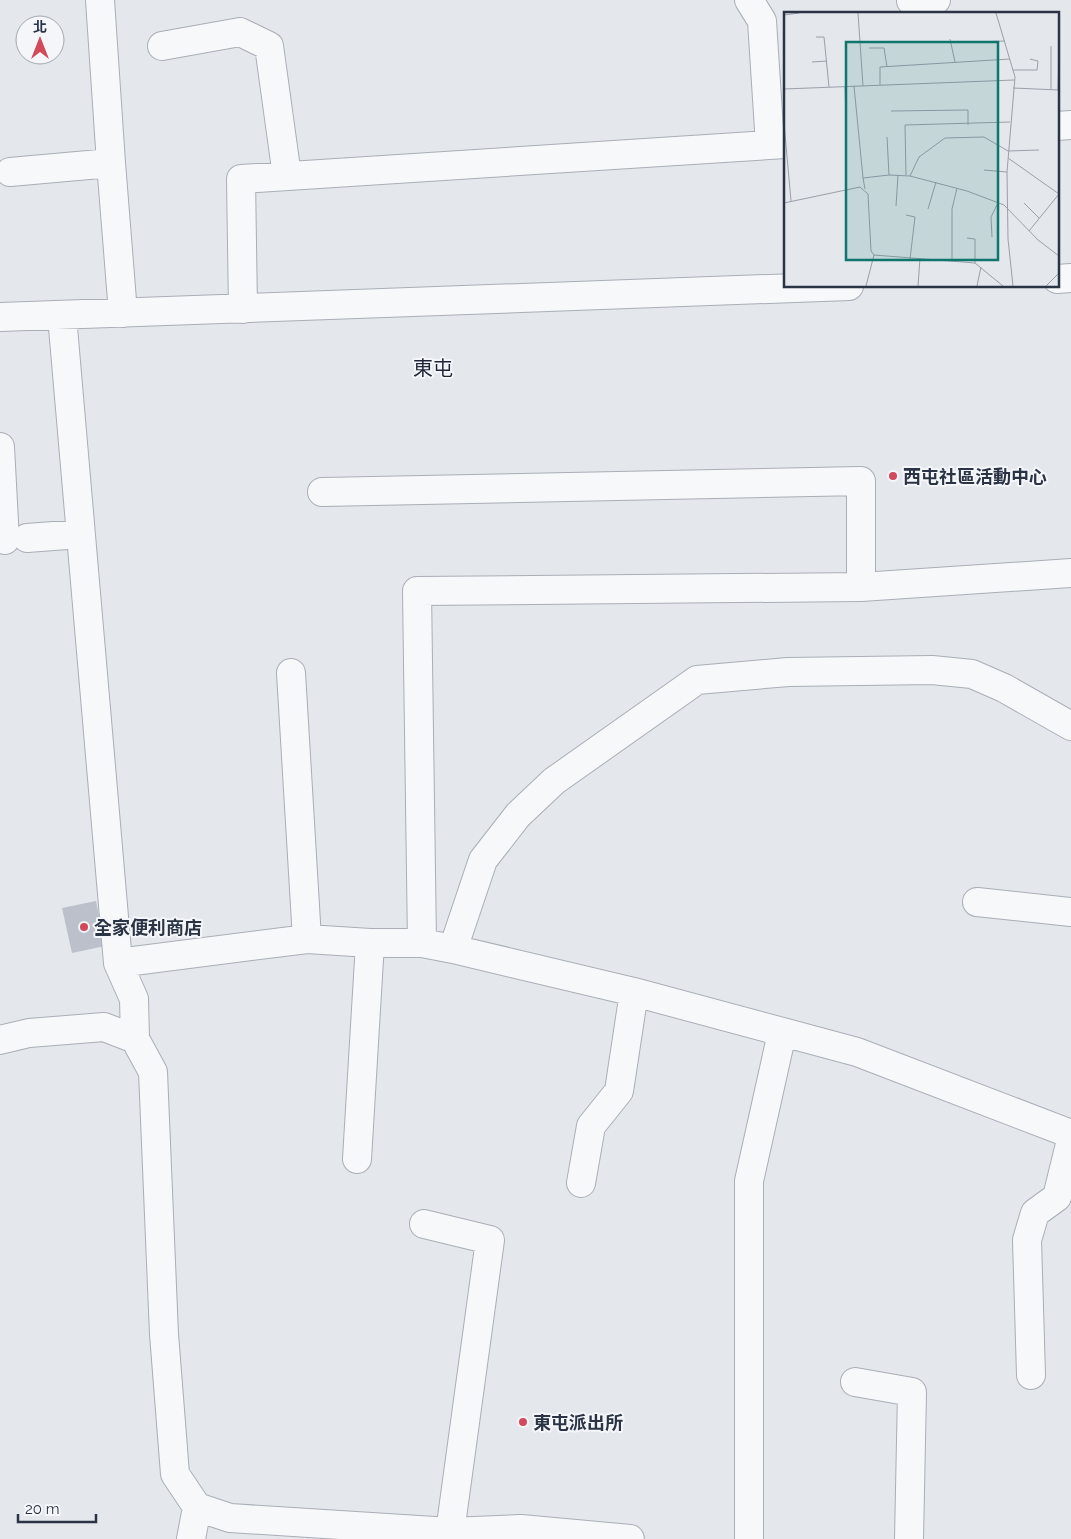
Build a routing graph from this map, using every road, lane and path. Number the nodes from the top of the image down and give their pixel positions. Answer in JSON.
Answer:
{"nodes":[{"id":1,"x":100,"y":0,"type":"edge"},
{"id":2,"x":749,"y":0,"type":"edge"},
{"id":3,"x":162,"y":46,"type":"dead end"},
{"id":4,"x":1071,"y":125,"type":"edge"},
{"id":5,"x":1058,"y":126,"type":"edge"},
{"id":6,"x":777,"y":144,"type":"edge"},
{"id":7,"x":110,"y":163,"type":"junction"},
{"id":8,"x":10,"y":172,"type":"dead end"},
{"id":9,"x":287,"y":176,"type":"junction"},
{"id":10,"x":1071,"y":278,"type":"edge"},
{"id":11,"x":1058,"y":279,"type":"edge"},
{"id":12,"x":797,"y":288,"type":"edge"},
{"id":13,"x":243,"y":309,"type":"junction"},
{"id":14,"x":123,"y":313,"type":"junction"},
{"id":15,"x":62,"y":316,"type":"junction"},
{"id":16,"x":0,"y":318,"type":"edge"},
{"id":17,"x":0,"y":447,"type":"edge"},
{"id":18,"x":322,"y":492,"type":"dead end"},
{"id":19,"x":80,"y":534,"type":"junction"},
{"id":20,"x":1071,"y":572,"type":"edge"},
{"id":21,"x":861,"y":587,"type":"junction"},
{"id":22,"x":291,"y":673,"type":"dead end"},
{"id":23,"x":1071,"y":726,"type":"edge"},
{"id":24,"x":977,"y":902,"type":"dead end"},
{"id":25,"x":1071,"y":912,"type":"edge"},
{"id":26,"x":307,"y":939,"type":"junction"},
{"id":27,"x":370,"y":943,"type":"junction"},
{"id":28,"x":422,"y":943,"type":"junction"},
{"id":29,"x":453,"y":949,"type":"junction"},
{"id":30,"x":118,"y":963,"type":"junction"},
{"id":31,"x":634,"y":992,"type":"junction"},
{"id":32,"x":782,"y":1033,"type":"junction"},
{"id":33,"x":135,"y":1039,"type":"junction"},
{"id":34,"x":0,"y":1040,"type":"edge"},
{"id":35,"x":1071,"y":1134,"type":"edge"},
{"id":36,"x":1071,"y":1140,"type":"edge"},
{"id":37,"x":357,"y":1159,"type":"dead end"},
{"id":38,"x":582,"y":1183,"type":"dead end"},
{"id":39,"x":424,"y":1224,"type":"dead end"},
{"id":40,"x":1031,"y":1375,"type":"dead end"},
{"id":41,"x":856,"y":1382,"type":"dead end"},
{"id":42,"x":197,"y":1508,"type":"junction"},
{"id":43,"x":450,"y":1532,"type":"junction"},
{"id":44,"x":520,"y":1534,"type":"edge"},
{"id":45,"x":191,"y":1539,"type":"edge"},
{"id":46,"x":630,"y":1539,"type":"edge"},
{"id":47,"x":750,"y":1539,"type":"edge"},
{"id":48,"x":909,"y":1539,"type":"edge"}],
"edges":[{"from":1,"to":7,"type":"street"},
{"from":2,"to":6,"type":"street"},
{"from":3,"to":9,"type":"street"},
{"from":4,"to":5,"type":"street"},
{"from":6,"to":9,"type":"street"},
{"from":7,"to":8,"type":"street"},
{"from":7,"to":14,"type":"street"},
{"from":9,"to":13,"type":"street"},
{"from":10,"to":11,"type":"street"},
{"from":12,"to":13,"type":"street"},
{"from":13,"to":14,"type":"street"},
{"from":14,"to":15,"type":"street"},
{"from":15,"to":16,"type":"street"},
{"from":15,"to":19,"type":"street"},
{"from":17,"to":19,"type":"street"},
{"from":18,"to":21,"type":"street"},
{"from":19,"to":30,"type":"street"},
{"from":20,"to":21,"type":"street"},
{"from":21,"to":28,"type":"street"},
{"from":22,"to":26,"type":"street"},
{"from":23,"to":29,"type":"street"},
{"from":24,"to":25,"type":"street"},
{"from":26,"to":27,"type":"street"},
{"from":26,"to":30,"type":"street"},
{"from":27,"to":28,"type":"street"},
{"from":27,"to":37,"type":"street"},
{"from":28,"to":29,"type":"street"},
{"from":29,"to":31,"type":"street"},
{"from":30,"to":33,"type":"street"},
{"from":31,"to":32,"type":"street"},
{"from":31,"to":38,"type":"street"},
{"from":32,"to":35,"type":"street"},
{"from":32,"to":47,"type":"street"},
{"from":33,"to":34,"type":"street"},
{"from":33,"to":42,"type":"street"},
{"from":36,"to":40,"type":"street"},
{"from":39,"to":43,"type":"street"},
{"from":41,"to":48,"type":"street"},
{"from":42,"to":43,"type":"street"},
{"from":42,"to":45,"type":"street"},
{"from":43,"to":44,"type":"street"},
{"from":44,"to":46,"type":"street"}]}
